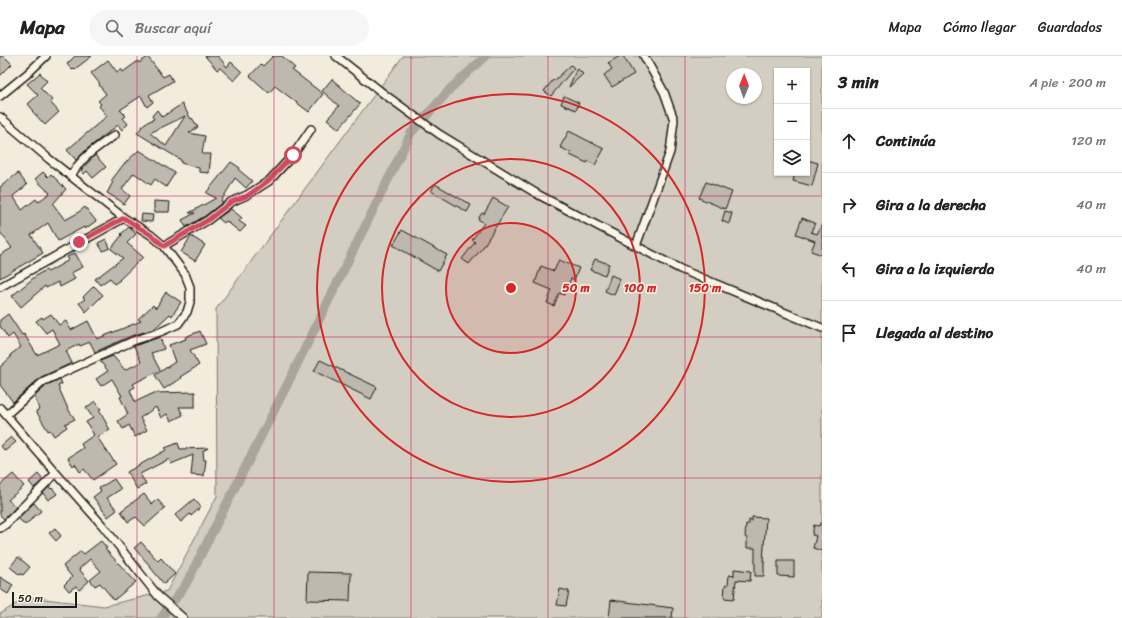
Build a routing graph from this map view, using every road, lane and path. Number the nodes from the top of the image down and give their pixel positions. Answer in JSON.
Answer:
{"nodes":[{"id":1,"x":46,"y":56,"type":"edge"},
{"id":2,"x":336,"y":56,"type":"edge"},
{"id":3,"x":644,"y":56,"type":"edge"},
{"id":4,"x":0,"y":96,"type":"edge"},
{"id":5,"x":0,"y":117,"type":"edge"},
{"id":6,"x":311,"y":129,"type":"dead end"},
{"id":7,"x":115,"y":135,"type":"dead end"},
{"id":8,"x":71,"y":176,"type":"junction"},
{"id":9,"x":124,"y":218,"type":"junction"},
{"id":10,"x":164,"y":246,"type":"junction"},
{"id":11,"x":636,"y":246,"type":"junction"},
{"id":12,"x":0,"y":287,"type":"edge"},
{"id":13,"x":822,"y":328,"type":"edge"},
{"id":14,"x":0,"y":408,"type":"edge"},
{"id":15,"x":6,"y":415,"type":"junction"},
{"id":16,"x":56,"y":473,"type":"junction"},
{"id":17,"x":0,"y":528,"type":"edge"},
{"id":18,"x":181,"y":618,"type":"edge"}],
"edges":[{"from":1,"to":4,"type":"street"},
{"from":2,"to":11,"type":"street"},
{"from":3,"to":11,"type":"street"},
{"from":5,"to":8,"type":"street"},
{"from":6,"to":10,"type":"street"},
{"from":7,"to":8,"type":"street"},
{"from":8,"to":9,"type":"street"},
{"from":9,"to":10,"type":"street"},
{"from":9,"to":12,"type":"street"},
{"from":10,"to":15,"type":"street"},
{"from":11,"to":13,"type":"street"},
{"from":14,"to":15,"type":"street"},
{"from":15,"to":16,"type":"street"},
{"from":16,"to":17,"type":"street"},
{"from":16,"to":18,"type":"street"}]}
